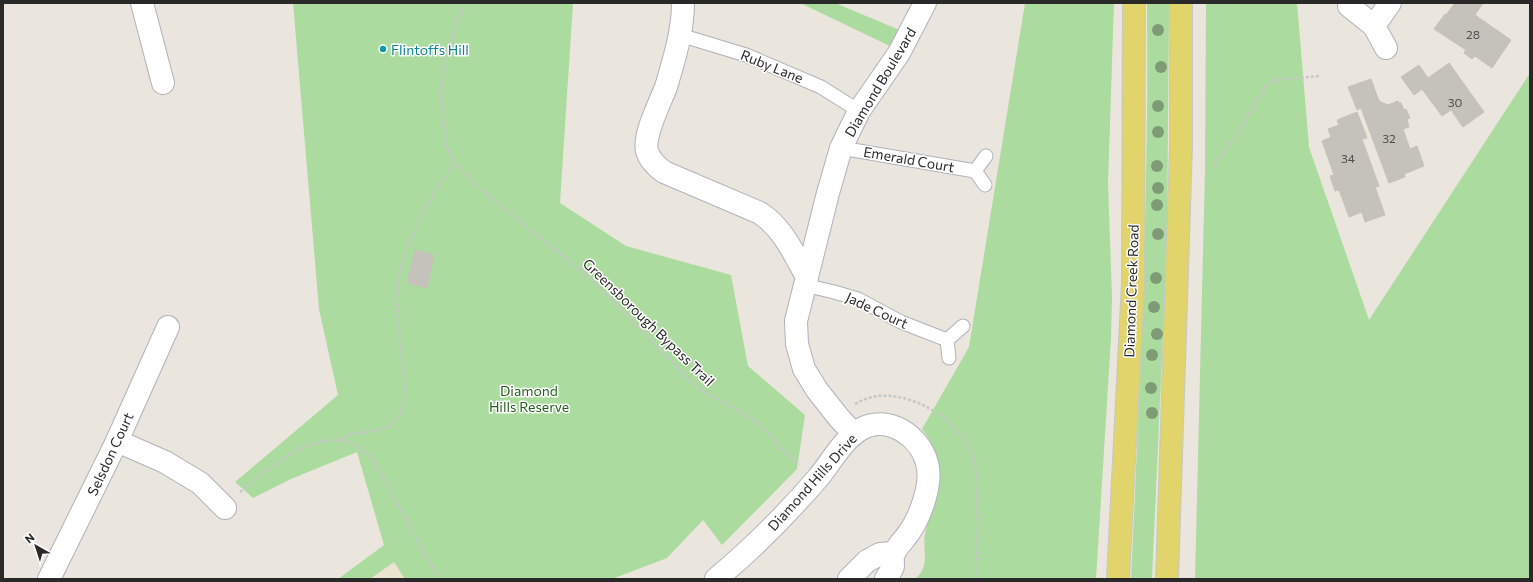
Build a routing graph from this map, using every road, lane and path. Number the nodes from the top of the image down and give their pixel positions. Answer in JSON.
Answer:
{"nodes":[{"id":1,"x":142,"y":3,"type":"edge"},
{"id":2,"x":464,"y":3,"type":"edge"},
{"id":3,"x":683,"y":3,"type":"edge"},
{"id":4,"x":925,"y":3,"type":"edge"},
{"id":5,"x":1134,"y":3,"type":"edge"},
{"id":6,"x":1181,"y":3,"type":"edge"},
{"id":7,"x":1390,"y":3,"type":"edge"},
{"id":8,"x":1350,"y":6,"type":"dead end"},
{"id":9,"x":1374,"y":26,"type":"junction"},
{"id":10,"x":680,"y":35,"type":"junction"},
{"id":11,"x":1386,"y":48,"type":"dead end"},
{"id":12,"x":1319,"y":76,"type":"dead end"},
{"id":13,"x":163,"y":83,"type":"dead end"},
{"id":14,"x":859,"y":111,"type":"junction"},
{"id":15,"x":841,"y":148,"type":"junction"},
{"id":16,"x":986,"y":156,"type":"dead end"},
{"id":17,"x":455,"y":163,"type":"junction"},
{"id":18,"x":1215,"y":164,"type":"dead end"},
{"id":19,"x":976,"y":171,"type":"junction"},
{"id":20,"x":985,"y":185,"type":"dead end"},
{"id":21,"x":806,"y":281,"type":"junction"},
{"id":22,"x":962,"y":326,"type":"dead end"},
{"id":23,"x":168,"y":327,"type":"dead end"},
{"id":24,"x":947,"y":340,"type":"junction"},
{"id":25,"x":948,"y":358,"type":"dead end"},
{"id":26,"x":839,"y":418,"type":"junction"},
{"id":27,"x":854,"y":434,"type":"junction"},
{"id":28,"x":342,"y":440,"type":"junction"},
{"id":29,"x":117,"y":441,"type":"junction"},
{"id":30,"x":804,"y":464,"type":"dead end"},
{"id":31,"x":225,"y":508,"type":"joint"},
{"id":32,"x":894,"y":553,"type":"junction"},
{"id":33,"x":49,"y":579,"type":"edge"},
{"id":34,"x":439,"y":579,"type":"edge"},
{"id":35,"x":716,"y":579,"type":"edge"},
{"id":36,"x":849,"y":579,"type":"edge"},
{"id":37,"x":886,"y":579,"type":"edge"},
{"id":38,"x":976,"y":579,"type":"edge"},
{"id":39,"x":1118,"y":579,"type":"edge"},
{"id":40,"x":1167,"y":579,"type":"edge"}],
"edges":[{"from":1,"to":13,"type":"street"},
{"from":2,"to":17,"type":"path","name":"Greensborough Bypass Trail"},
{"from":3,"to":10,"type":"street"},
{"from":4,"to":14,"type":"street","name":"Diamond Boulevard"},
{"from":5,"to":39,"type":"main road","name":"Diamond Creek Road"},
{"from":6,"to":40,"type":"main road"},
{"from":7,"to":9,"type":"street"},
{"from":8,"to":9,"type":"street"},
{"from":9,"to":11,"type":"street"},
{"from":10,"to":14,"type":"lane","name":"Ruby Lane"},
{"from":10,"to":21,"type":"street"},
{"from":12,"to":18,"type":"path"},
{"from":14,"to":15,"type":"street","name":"Diamond Boulevard"},
{"from":15,"to":19,"type":"lane","name":"Emerald Court"},
{"from":15,"to":21,"type":"street","name":"Diamond Boulevard"},
{"from":16,"to":19,"type":"lane"},
{"from":17,"to":28,"type":"path"},
{"from":17,"to":30,"type":"path","name":"Greensborough Bypass Trail"},
{"from":19,"to":20,"type":"lane"},
{"from":21,"to":24,"type":"lane","name":"Jade Court"},
{"from":21,"to":26,"type":"street","name":"Diamond Boulevard"},
{"from":22,"to":24,"type":"lane"},
{"from":23,"to":29,"type":"street","name":"Selsdon Court"},
{"from":24,"to":25,"type":"lane"},
{"from":26,"to":27,"type":"street","name":"Diamond Boulevard"},
{"from":26,"to":38,"type":"path"},
{"from":27,"to":32,"type":"street","name":"Diamond Hills Drive"},
{"from":27,"to":35,"type":"street","name":"Diamond Hills Drive"},
{"from":28,"to":31,"type":"path"},
{"from":28,"to":34,"type":"path"},
{"from":29,"to":31,"type":"street"},
{"from":29,"to":33,"type":"street","name":"Selsdon Court"},
{"from":32,"to":36,"type":"street"},
{"from":32,"to":37,"type":"street","name":"Diamond Hills Drive"}]}
